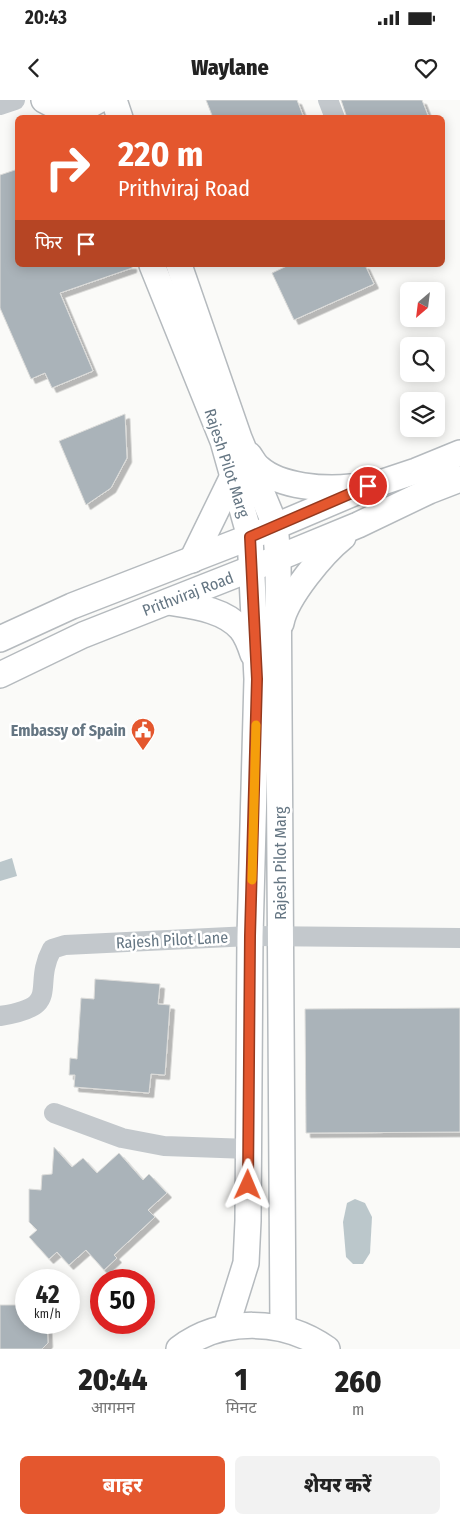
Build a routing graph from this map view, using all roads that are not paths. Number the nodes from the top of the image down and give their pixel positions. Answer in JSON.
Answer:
{"nodes":[{"id":1,"x":15,"y":100,"type":"edge"},
{"id":2,"x":44,"y":100,"type":"edge"},
{"id":3,"x":114,"y":100,"type":"edge"},
{"id":4,"x":328,"y":100,"type":"edge"},
{"id":5,"x":0,"y":106,"type":"edge"},
{"id":6,"x":90,"y":108,"type":"edge"},
{"id":7,"x":119,"y":115,"type":"edge"},
{"id":8,"x":334,"y":115,"type":"edge"},
{"id":9,"x":153,"y":267,"type":"edge"},
{"id":10,"x":180,"y":267,"type":"edge"},
{"id":11,"x":239,"y":438,"type":"junction"},
{"id":12,"x":460,"y":453,"type":"edge"},
{"id":13,"x":233,"y":476,"type":"junction"},
{"id":14,"x":460,"y":479,"type":"edge"},
{"id":15,"x":368,"y":486,"type":"junction"},
{"id":16,"x":275,"y":525,"type":"junction"},
{"id":17,"x":358,"y":525,"type":"junction"},
{"id":18,"x":250,"y":537,"type":"junction"},
{"id":19,"x":278,"y":558,"type":"junction"},
{"id":20,"x":192,"y":560,"type":"junction"},
{"id":21,"x":252,"y":570,"type":"junction"},
{"id":22,"x":167,"y":602,"type":"junction"},
{"id":23,"x":279,"y":638,"type":"junction"},
{"id":24,"x":0,"y":639,"type":"edge"},
{"id":25,"x":0,"y":675,"type":"edge"},
{"id":26,"x":257,"y":679,"type":"junction"},
{"id":27,"x":250,"y":936,"type":"junction"},
{"id":28,"x":281,"y":937,"type":"junction"},
{"id":29,"x":460,"y":938,"type":"edge"},
{"id":30,"x":0,"y":1016,"type":"edge"},
{"id":31,"x":54,"y":1113,"type":"dead end"},
{"id":32,"x":249,"y":1148,"type":"junction"},
{"id":33,"x":226,"y":1327,"type":"junction"},
{"id":34,"x":283,"y":1328,"type":"junction"},
{"id":35,"x":179,"y":1349,"type":"edge"},
{"id":36,"x":327,"y":1349,"type":"edge"}],
"edges":[{"from":1,"to":5,"type":"street"},
{"from":2,"to":6,"type":"main road"},
{"from":3,"to":7,"type":"main road"},
{"from":4,"to":8,"type":"street"},
{"from":9,"to":13,"type":"main road","name":"Rajesh Pilot Marg"},
{"from":10,"to":11,"type":"main road","name":"Rajesh Pilot Marg"},
{"from":11,"to":15,"type":"main road"},
{"from":11,"to":16,"type":"main road","name":"Rajesh Pilot Marg"},
{"from":12,"to":15,"type":"main road","name":"Prithviraj Road"},
{"from":13,"to":18,"type":"main road","name":"Rajesh Pilot Marg"},
{"from":13,"to":20,"type":"main road"},
{"from":14,"to":17,"type":"main road","name":"Prithviraj Road"},
{"from":15,"to":16,"type":"main road","name":"Prithviraj Road"},
{"from":16,"to":18,"type":"main road","name":"Prithviraj Road"},
{"from":16,"to":19,"type":"main road","name":"Rajesh Pilot Marg"},
{"from":17,"to":19,"type":"main road","name":"Prithviraj Road"},
{"from":17,"to":23,"type":"main road"},
{"from":18,"to":20,"type":"main road","name":"Prithviraj Road"},
{"from":18,"to":21,"type":"main road","name":"Rajesh Pilot Marg"},
{"from":19,"to":21,"type":"main road","name":"Prithviraj Road"},
{"from":19,"to":23,"type":"main road","name":"Rajesh Pilot Marg"},
{"from":20,"to":24,"type":"main road","name":"Prithviraj Road"},
{"from":21,"to":22,"type":"main road","name":"Prithviraj Road"},
{"from":21,"to":26,"type":"main road","name":"Rajesh Pilot Marg"},
{"from":22,"to":25,"type":"main road","name":"Prithviraj Road"},
{"from":22,"to":26,"type":"main road"},
{"from":23,"to":28,"type":"main road","name":"Rajesh Pilot Marg"},
{"from":26,"to":27,"type":"main road","name":"Rajesh Pilot Marg"},
{"from":27,"to":28,"type":"street","name":"Rajesh Pilot Lane"},
{"from":27,"to":30,"type":"street","name":"Rajesh Pilot Lane"},
{"from":27,"to":32,"type":"main road","name":"Rajesh Pilot Marg"},
{"from":28,"to":29,"type":"street","name":"Rajesh Pilot Lane"},
{"from":28,"to":34,"type":"main road","name":"Rajesh Pilot Marg"},
{"from":31,"to":32,"type":"street"},
{"from":32,"to":33,"type":"main road","name":"Rajesh Pilot Marg"},
{"from":33,"to":34,"type":"main road"},
{"from":33,"to":35,"type":"main road"},
{"from":34,"to":36,"type":"main road"}]}
